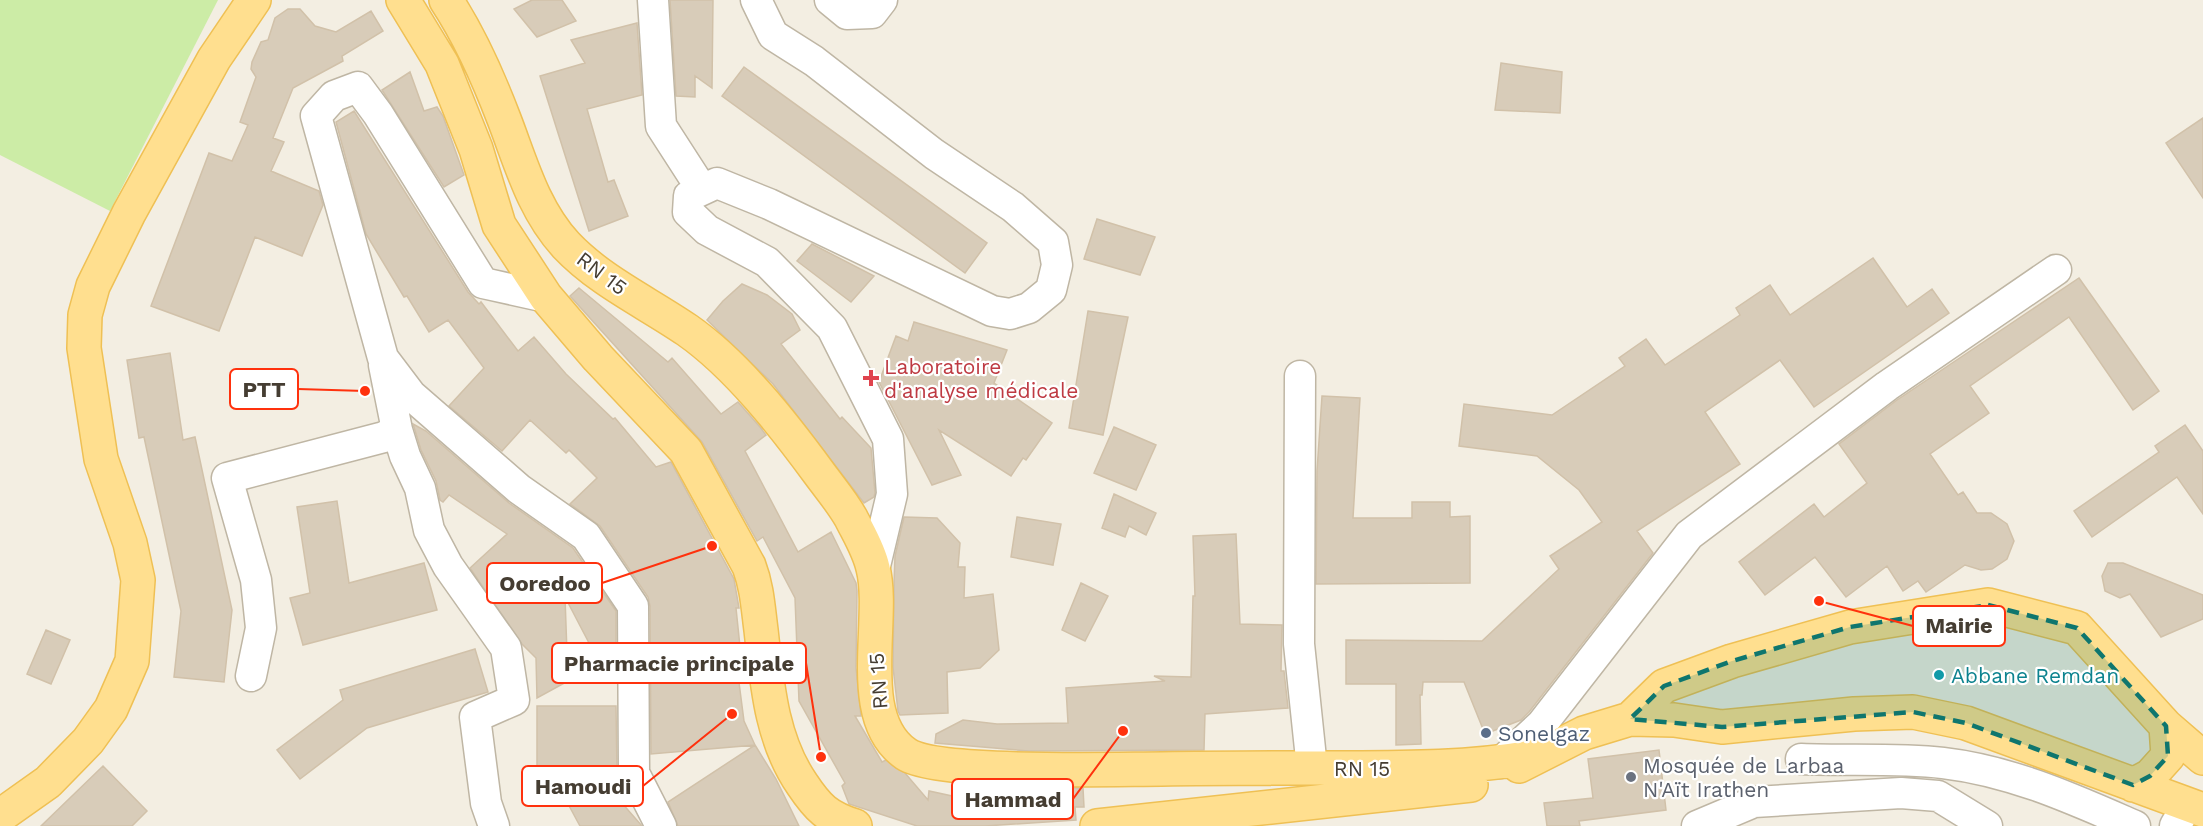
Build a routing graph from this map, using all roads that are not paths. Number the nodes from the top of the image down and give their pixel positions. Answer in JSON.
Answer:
{"nodes":[{"id":1,"x":254,"y":0,"type":"edge"},
{"id":2,"x":403,"y":0,"type":"edge"},
{"id":3,"x":446,"y":0,"type":"edge"},
{"id":4,"x":653,"y":0,"type":"edge"},
{"id":5,"x":756,"y":0,"type":"edge"},
{"id":6,"x":830,"y":0,"type":"edge"},
{"id":7,"x":882,"y":0,"type":"edge"},
{"id":8,"x":701,"y":188,"type":"junction"},
{"id":9,"x":2056,"y":270,"type":"dead end"},
{"id":10,"x":546,"y":297,"type":"junction"},
{"id":11,"x":383,"y":358,"type":"junction"},
{"id":12,"x":1300,"y":376,"type":"dead end"},
{"id":13,"x":397,"y":430,"type":"junction"},
{"id":14,"x":874,"y":570,"type":"junction"},
{"id":15,"x":251,"y":676,"type":"dead end"},
{"id":16,"x":1630,"y":719,"type":"junction"},
{"id":17,"x":2166,"y":726,"type":"junction"},
{"id":18,"x":1537,"y":756,"type":"junction"},
{"id":19,"x":2203,"y":758,"type":"edge"},
{"id":20,"x":1801,"y":759,"type":"dead end"},
{"id":21,"x":1500,"y":763,"type":"junction"},
{"id":22,"x":1943,"y":763,"type":"junction"},
{"id":23,"x":1312,"y":768,"type":"junction"},
{"id":24,"x":2133,"y":785,"type":"junction"},
{"id":25,"x":1938,"y":796,"type":"junction"},
{"id":26,"x":2189,"y":813,"type":"edge"},
{"id":27,"x":0,"y":816,"type":"edge"},
{"id":28,"x":494,"y":826,"type":"edge"},
{"id":29,"x":661,"y":826,"type":"edge"},
{"id":30,"x":855,"y":826,"type":"edge"},
{"id":31,"x":1097,"y":826,"type":"edge"},
{"id":32,"x":1697,"y":826,"type":"edge"},
{"id":33,"x":1987,"y":826,"type":"edge"},
{"id":34,"x":2135,"y":826,"type":"edge"}],
"edges":[{"from":1,"to":27,"type":"main road"},
{"from":2,"to":10,"type":"main road"},
{"from":3,"to":14,"type":"main road","name":"RN 15"},
{"from":4,"to":8,"type":"street"},
{"from":5,"to":8,"type":"street"},
{"from":6,"to":7,"type":"street"},
{"from":8,"to":14,"type":"street"},
{"from":9,"to":21,"type":"street"},
{"from":10,"to":11,"type":"street"},
{"from":10,"to":30,"type":"main road"},
{"from":11,"to":13,"type":"street"},
{"from":11,"to":29,"type":"street"},
{"from":12,"to":23,"type":"street"},
{"from":13,"to":15,"type":"street"},
{"from":13,"to":28,"type":"street"},
{"from":14,"to":23,"type":"main road","name":"RN 15"},
{"from":16,"to":17,"type":"main road"},
{"from":16,"to":18,"type":"main road"},
{"from":16,"to":24,"type":"main road"},
{"from":17,"to":19,"type":"main road"},
{"from":17,"to":24,"type":"main road"},
{"from":18,"to":21,"type":"main road","name":"RN 15"},
{"from":18,"to":31,"type":"main road","name":"RN 15"},
{"from":20,"to":22,"type":"street"},
{"from":21,"to":23,"type":"main road","name":"RN 15"},
{"from":22,"to":25,"type":"street"},
{"from":22,"to":34,"type":"street"},
{"from":24,"to":26,"type":"main road"},
{"from":25,"to":32,"type":"street"},
{"from":25,"to":33,"type":"street"}]}
